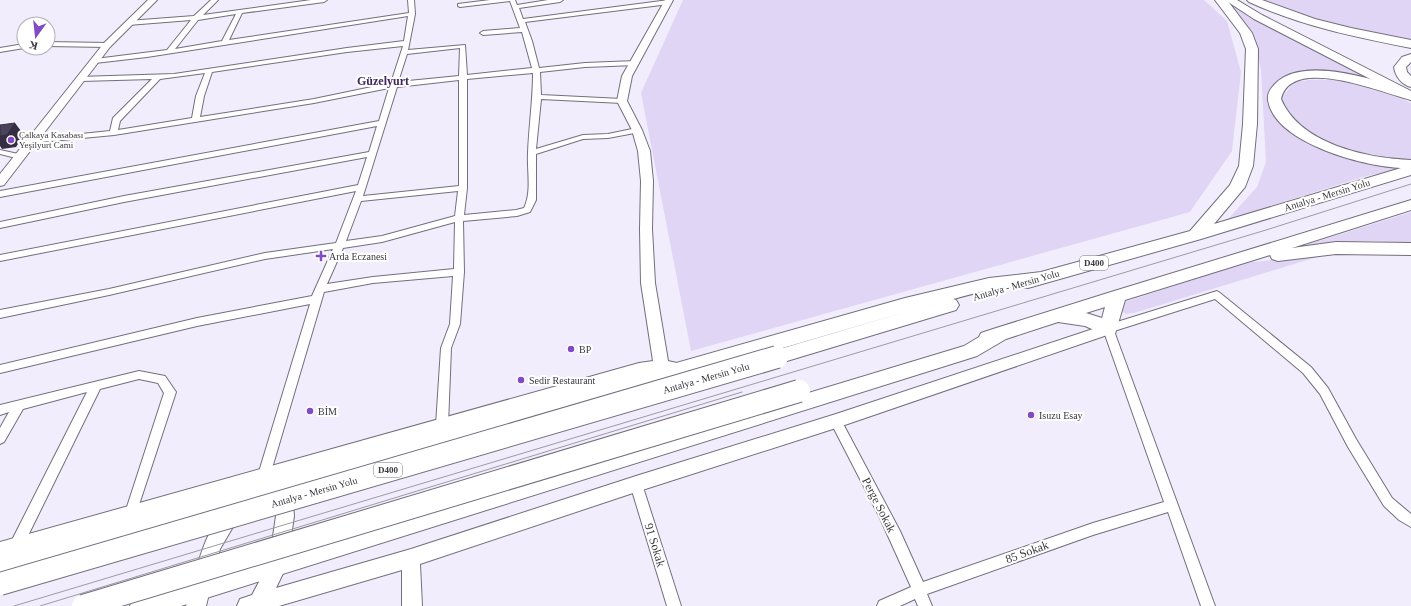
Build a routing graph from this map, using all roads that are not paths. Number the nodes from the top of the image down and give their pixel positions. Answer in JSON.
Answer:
{"nodes":[{"id":1,"x":153,"y":0,"type":"edge"},
{"id":2,"x":215,"y":0,"type":"edge"},
{"id":3,"x":324,"y":0,"type":"edge"},
{"id":4,"x":411,"y":0,"type":"edge"},
{"id":5,"x":508,"y":0,"type":"edge"},
{"id":6,"x":512,"y":0,"type":"edge"},
{"id":7,"x":560,"y":0,"type":"edge"},
{"id":8,"x":1221,"y":0,"type":"edge"},
{"id":9,"x":1230,"y":0,"type":"edge"},
{"id":10,"x":1241,"y":0,"type":"edge"},
{"id":11,"x":1253,"y":0,"type":"edge"},
{"id":12,"x":669,"y":1,"type":"edge"},
{"id":13,"x":460,"y":5,"type":"dead end"},
{"id":14,"x":515,"y":7,"type":"junction"},
{"id":15,"x":240,"y":12,"type":"junction"},
{"id":16,"x":412,"y":14,"type":"junction"},
{"id":17,"x":196,"y":18,"type":"junction"},
{"id":18,"x":521,"y":21,"type":"junction"},
{"id":19,"x":128,"y":23,"type":"junction"},
{"id":20,"x":524,"y":30,"type":"junction"},
{"id":21,"x":483,"y":33,"type":"dead end"},
{"id":22,"x":225,"y":42,"type":"junction"},
{"id":23,"x":56,"y":44,"type":"edge"},
{"id":24,"x":1411,"y":44,"type":"edge"},
{"id":25,"x":107,"y":45,"type":"junction"},
{"id":26,"x":16,"y":47,"type":"edge"},
{"id":27,"x":406,"y":47,"type":"junction"},
{"id":28,"x":0,"y":50,"type":"edge"},
{"id":29,"x":170,"y":51,"type":"junction"},
{"id":30,"x":1411,"y":58,"type":"edge"},
{"id":31,"x":95,"y":61,"type":"junction"},
{"id":32,"x":636,"y":63,"type":"junction"},
{"id":33,"x":536,"y":70,"type":"junction"},
{"id":34,"x":209,"y":72,"type":"junction"},
{"id":35,"x":158,"y":77,"type":"junction"},
{"id":36,"x":463,"y":78,"type":"junction"},
{"id":37,"x":80,"y":79,"type":"junction"},
{"id":38,"x":1411,"y":83,"type":"edge"},
{"id":39,"x":393,"y":85,"type":"junction"},
{"id":40,"x":1411,"y":88,"type":"edge"},
{"id":41,"x":1411,"y":96,"type":"edge"},
{"id":42,"x":537,"y":97,"type":"junction"},
{"id":43,"x":622,"y":101,"type":"junction"},
{"id":44,"x":196,"y":120,"type":"junction"},
{"id":45,"x":381,"y":123,"type":"junction"},
{"id":46,"x":637,"y":130,"type":"junction"},
{"id":47,"x":114,"y":133,"type":"junction"},
{"id":48,"x":33,"y":141,"type":"junction"},
{"id":49,"x":0,"y":152,"type":"edge"},
{"id":50,"x":532,"y":153,"type":"junction"},
{"id":51,"x":372,"y":154,"type":"junction"},
{"id":52,"x":20,"y":157,"type":"junction"},
{"id":53,"x":1411,"y":164,"type":"edge"},
{"id":54,"x":1411,"y":170,"type":"edge"},
{"id":55,"x":0,"y":182,"type":"edge"},
{"id":56,"x":362,"y":187,"type":"junction"},
{"id":57,"x":463,"y":188,"type":"junction"},
{"id":58,"x":0,"y":194,"type":"edge"},
{"id":59,"x":358,"y":199,"type":"junction"},
{"id":60,"x":1411,"y":206,"type":"edge"},
{"id":61,"x":459,"y":218,"type":"junction"},
{"id":62,"x":0,"y":225,"type":"edge"},
{"id":63,"x":1195,"y":235,"type":"junction"},
{"id":64,"x":340,"y":244,"type":"junction"},
{"id":65,"x":1411,"y":249,"type":"edge"},
{"id":66,"x":0,"y":258,"type":"edge"},
{"id":67,"x":1228,"y":261,"type":"junction"},
{"id":68,"x":459,"y":272,"type":"junction"},
{"id":69,"x":1039,"y":278,"type":"junction"},
{"id":70,"x":318,"y":294,"type":"junction"},
{"id":71,"x":1117,"y":296,"type":"junction"},
{"id":72,"x":0,"y":314,"type":"edge"},
{"id":73,"x":1055,"y":317,"type":"junction"},
{"id":74,"x":1108,"y":329,"type":"junction"},
{"id":75,"x":1000,"y":334,"type":"junction"},
{"id":76,"x":660,"y":366,"type":"junction"},
{"id":77,"x":0,"y":369,"type":"edge"},
{"id":78,"x":683,"y":369,"type":"junction"},
{"id":79,"x":96,"y":386,"type":"junction"},
{"id":80,"x":19,"y":405,"type":"junction"},
{"id":81,"x":0,"y":410,"type":"edge"},
{"id":82,"x":836,"y":421,"type":"junction"},
{"id":83,"x":442,"y":425,"type":"junction"},
{"id":84,"x":0,"y":439,"type":"edge"},
{"id":85,"x":271,"y":480,"type":"junction"},
{"id":86,"x":636,"y":484,"type":"junction"},
{"id":87,"x":243,"y":496,"type":"junction"},
{"id":88,"x":1172,"y":504,"type":"junction"},
{"id":89,"x":131,"y":513,"type":"junction"},
{"id":90,"x":1411,"y":521,"type":"edge"},
{"id":91,"x":8,"y":549,"type":"edge"},
{"id":92,"x":411,"y":558,"type":"junction"},
{"id":93,"x":278,"y":565,"type":"junction"},
{"id":94,"x":0,"y":566,"type":"edge"},
{"id":95,"x":0,"y":584,"type":"edge"},
{"id":96,"x":920,"y":590,"type":"junction"},
{"id":97,"x":199,"y":597,"type":"edge"},
{"id":98,"x":255,"y":605,"type":"edge"},
{"id":99,"x":83,"y":606,"type":"edge"},
{"id":100,"x":142,"y":606,"type":"edge"},
{"id":101,"x":412,"y":606,"type":"edge"},
{"id":102,"x":674,"y":606,"type":"edge"},
{"id":103,"x":884,"y":606,"type":"edge"},
{"id":104,"x":925,"y":606,"type":"edge"},
{"id":105,"x":1208,"y":606,"type":"edge"}],
"edges":[{"from":1,"to":19,"type":"street"},
{"from":2,"to":17,"type":"street"},
{"from":3,"to":15,"type":"street"},
{"from":4,"to":16,"type":"street"},
{"from":5,"to":13,"type":"street"},
{"from":6,"to":14,"type":"street"},
{"from":7,"to":14,"type":"street"},
{"from":8,"to":63,"type":"highway"},
{"from":9,"to":41,"type":"main road"},
{"from":10,"to":40,"type":"main road"},
{"from":11,"to":24,"type":"highway"},
{"from":12,"to":18,"type":"street"},
{"from":12,"to":32,"type":"street"},
{"from":14,"to":18,"type":"street"},
{"from":15,"to":17,"type":"street"},
{"from":15,"to":22,"type":"street"},
{"from":16,"to":22,"type":"street"},
{"from":16,"to":27,"type":"street"},
{"from":17,"to":19,"type":"street"},
{"from":17,"to":29,"type":"street"},
{"from":18,"to":20,"type":"street"},
{"from":19,"to":25,"type":"street"},
{"from":20,"to":21,"type":"street"},
{"from":20,"to":33,"type":"street"},
{"from":22,"to":29,"type":"street"},
{"from":23,"to":25,"type":"street"},
{"from":25,"to":31,"type":"street"},
{"from":26,"to":28,"type":"street"},
{"from":27,"to":34,"type":"street"},
{"from":27,"to":36,"type":"street"},
{"from":27,"to":39,"type":"street"},
{"from":29,"to":31,"type":"street"},
{"from":30,"to":38,"type":"highway"},
{"from":31,"to":37,"type":"street"},
{"from":32,"to":33,"type":"street"},
{"from":32,"to":43,"type":"street"},
{"from":33,"to":36,"type":"street"},
{"from":33,"to":42,"type":"street"},
{"from":34,"to":35,"type":"street"},
{"from":34,"to":44,"type":"street"},
{"from":35,"to":37,"type":"street"},
{"from":35,"to":47,"type":"street"},
{"from":36,"to":39,"type":"street"},
{"from":36,"to":57,"type":"street"},
{"from":37,"to":48,"type":"street"},
{"from":39,"to":44,"type":"street"},
{"from":39,"to":45,"type":"street"},
{"from":41,"to":53,"type":"highway"},
{"from":42,"to":43,"type":"street"},
{"from":42,"to":50,"type":"street"},
{"from":43,"to":46,"type":"street"},
{"from":44,"to":47,"type":"street"},
{"from":45,"to":51,"type":"street"},
{"from":45,"to":58,"type":"street"},
{"from":46,"to":50,"type":"street"},
{"from":46,"to":76,"type":"street"},
{"from":47,"to":48,"type":"street"},
{"from":48,"to":52,"type":"street"},
{"from":49,"to":52,"type":"street"},
{"from":50,"to":61,"type":"street"},
{"from":51,"to":56,"type":"street"},
{"from":51,"to":62,"type":"street"},
{"from":52,"to":55,"type":"street"},
{"from":54,"to":63,"type":"highway","name":"Antalya - Mersin Yolu","number":"D400"},
{"from":56,"to":59,"type":"street"},
{"from":56,"to":66,"type":"street"},
{"from":57,"to":59,"type":"street"},
{"from":57,"to":61,"type":"street"},
{"from":59,"to":64,"type":"street"},
{"from":60,"to":67,"type":"highway"},
{"from":61,"to":64,"type":"street"},
{"from":61,"to":68,"type":"street"},
{"from":63,"to":69,"type":"highway","name":"Antalya - Mersin Yolu","number":"D400"},
{"from":64,"to":70,"type":"street"},
{"from":64,"to":72,"type":"street"},
{"from":65,"to":67,"type":"highway"},
{"from":67,"to":71,"type":"highway"},
{"from":68,"to":70,"type":"street"},
{"from":68,"to":83,"type":"street"},
{"from":69,"to":78,"type":"highway"},
{"from":69,"to":95,"type":"highway","name":"Antalya - Mersin Yolu","number":"D400","bridge":true},
{"from":70,"to":77,"type":"street"},
{"from":70,"to":85,"type":"street"},
{"from":71,"to":73,"type":"highway"},
{"from":71,"to":74,"type":"highway"},
{"from":73,"to":74,"type":"highway"},
{"from":73,"to":75,"type":"highway"},
{"from":74,"to":82,"type":"street"},
{"from":74,"to":88,"type":"street"},
{"from":74,"to":90,"type":"street"},
{"from":75,"to":93,"type":"highway"},
{"from":75,"to":99,"type":"highway","bridge":true},
{"from":76,"to":78,"type":"street"},
{"from":76,"to":83,"type":"street"},
{"from":78,"to":85,"type":"highway"},
{"from":79,"to":80,"type":"street"},
{"from":79,"to":89,"type":"street"},
{"from":79,"to":91,"type":"street"},
{"from":80,"to":81,"type":"street"},
{"from":80,"to":84,"type":"street"},
{"from":82,"to":86,"type":"street"},
{"from":82,"to":96,"type":"street","name":"Perge Sokak"},
{"from":83,"to":85,"type":"street"},
{"from":85,"to":87,"type":"highway"},
{"from":85,"to":89,"type":"street"},
{"from":85,"to":93,"type":"street"},
{"from":86,"to":92,"type":"street"},
{"from":86,"to":102,"type":"street","name":"91 Sokak"},
{"from":87,"to":94,"type":"highway"},
{"from":87,"to":97,"type":"street"},
{"from":88,"to":96,"type":"street","name":"85 Sokak"},
{"from":88,"to":105,"type":"street"},
{"from":89,"to":91,"type":"street"},
{"from":92,"to":98,"type":"street"},
{"from":92,"to":101,"type":"street"},
{"from":93,"to":97,"type":"highway"},
{"from":93,"to":98,"type":"street"},
{"from":96,"to":103,"type":"street","name":"85 Sokak"},
{"from":96,"to":104,"type":"street","name":"Perge Sokak"},
{"from":97,"to":100,"type":"highway"}]}
